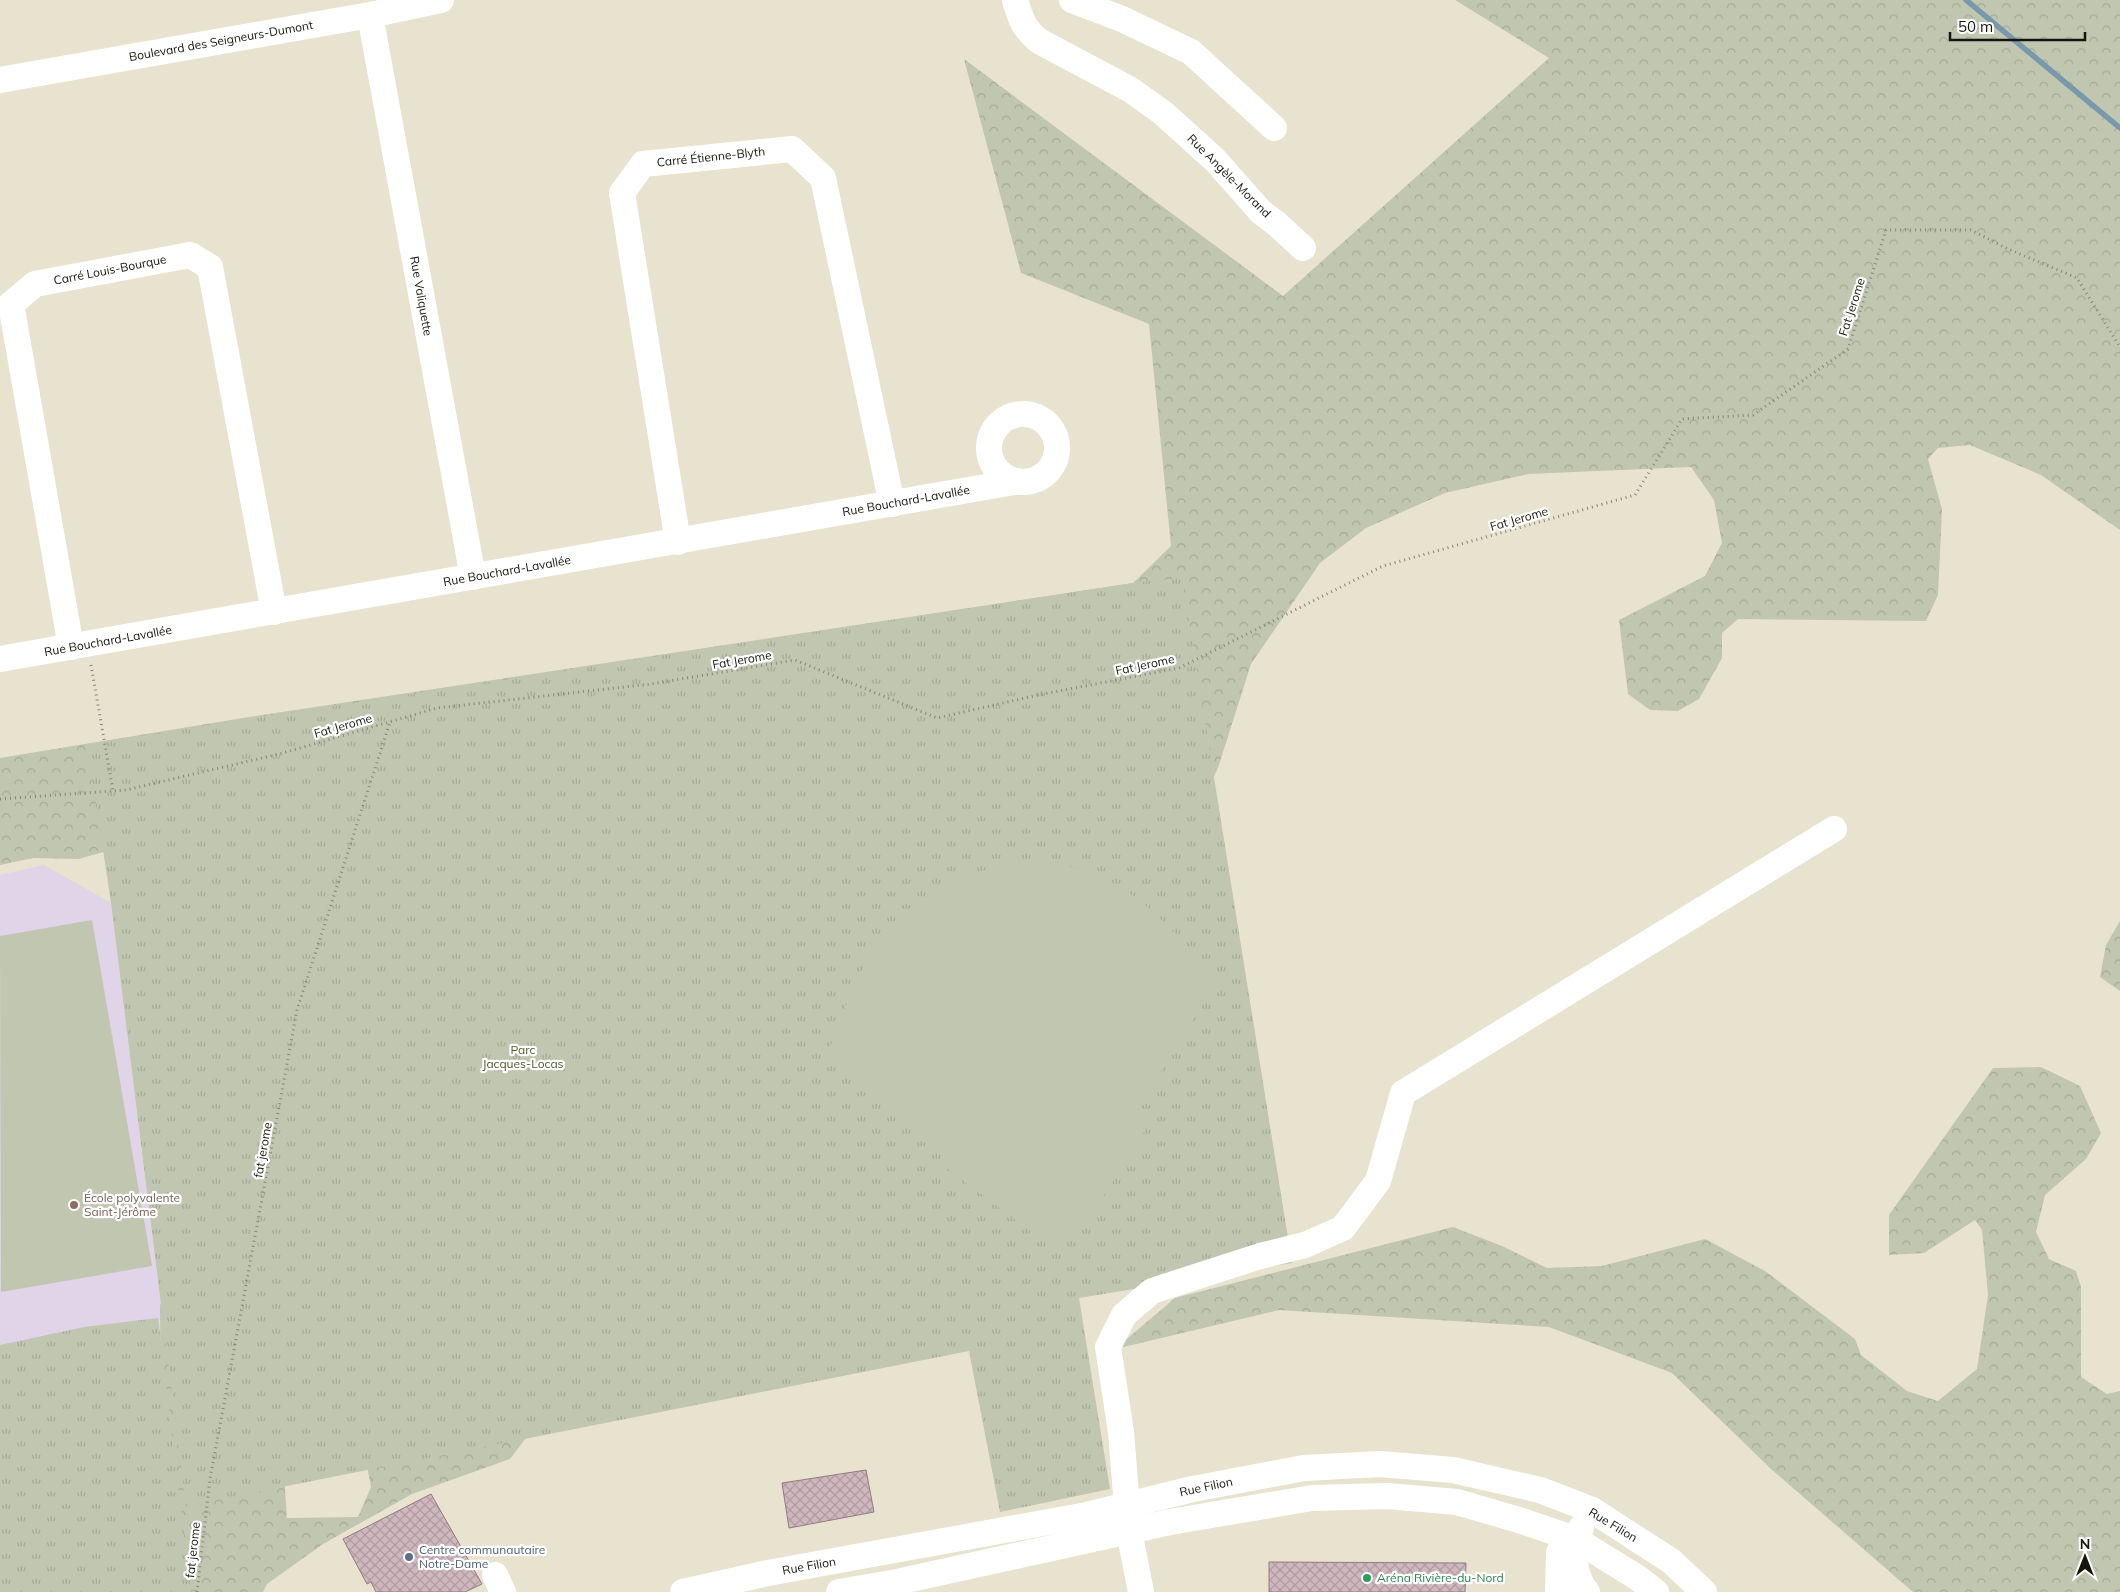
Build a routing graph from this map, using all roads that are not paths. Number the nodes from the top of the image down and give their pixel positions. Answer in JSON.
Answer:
{"nodes":[{"id":1,"x":441,"y":0,"type":"edge"},
{"id":2,"x":1015,"y":0,"type":"edge"},
{"id":3,"x":1072,"y":0,"type":"edge"},
{"id":4,"x":370,"y":14,"type":"junction"},
{"id":5,"x":0,"y":80,"type":"edge"},
{"id":6,"x":1274,"y":128,"type":"dead end"},
{"id":7,"x":1303,"y":248,"type":"dead end"},
{"id":8,"x":1014,"y":482,"type":"dead end"},
{"id":9,"x":892,"y":504,"type":"junction"},
{"id":10,"x":678,"y":542,"type":"junction"},
{"id":11,"x":473,"y":577,"type":"junction"},
{"id":12,"x":274,"y":612,"type":"junction"},
{"id":13,"x":79,"y":646,"type":"junction"},
{"id":14,"x":0,"y":660,"type":"edge"},
{"id":15,"x":1834,"y":829,"type":"dead end"},
{"id":16,"x":1592,"y":1510,"type":"junction"},
{"id":17,"x":1128,"y":1519,"type":"junction"},
{"id":18,"x":1575,"y":1539,"type":"junction"},
{"id":19,"x":1563,"y":1589,"type":"edge"},
{"id":20,"x":683,"y":1592,"type":"edge"},
{"id":21,"x":839,"y":1592,"type":"edge"},
{"id":22,"x":1141,"y":1592,"type":"edge"},
{"id":23,"x":1587,"y":1592,"type":"edge"},
{"id":24,"x":1656,"y":1592,"type":"edge"},
{"id":25,"x":1704,"y":1592,"type":"edge"}],
"edges":[{"from":1,"to":4,"type":"street","name":"Boulevard des Seigneurs-Dumont"},
{"from":2,"to":7,"type":"street","name":"Rue Angèle-Morand"},
{"from":3,"to":6,"type":"street"},
{"from":4,"to":5,"type":"street","name":"Boulevard des Seigneurs-Dumont"},
{"from":4,"to":11,"type":"street","name":"Rue Valiquette"},
{"from":8,"to":9,"type":"street","name":"Rue Bouchard-Lavallée"},
{"from":9,"to":10,"type":"street","name":"Rue Bouchard-Lavallée"},
{"from":9,"to":10,"type":"street","name":"Carré Étienne-Blyth"},
{"from":10,"to":11,"type":"street","name":"Rue Bouchard-Lavallée"},
{"from":11,"to":12,"type":"street","name":"Rue Bouchard-Lavallée"},
{"from":12,"to":13,"type":"street","name":"Rue Bouchard-Lavallée"},
{"from":12,"to":13,"type":"street","name":"Carré Louis-Bourque"},
{"from":13,"to":14,"type":"street","name":"Rue Bouchard-Lavallée"},
{"from":15,"to":17,"type":"street"},
{"from":16,"to":17,"type":"street","name":"Rue Filion"},
{"from":16,"to":18,"type":"street"},
{"from":16,"to":25,"type":"street","name":"Rue Filion"},
{"from":17,"to":18,"type":"street","name":"Rue Filion"},
{"from":17,"to":20,"type":"street","name":"Rue Filion"},
{"from":17,"to":21,"type":"street","name":"Rue Filion"},
{"from":17,"to":22,"type":"street"},
{"from":18,"to":19,"type":"street"},
{"from":18,"to":23,"type":"street"},
{"from":18,"to":24,"type":"street","name":"Rue Filion"}]}
